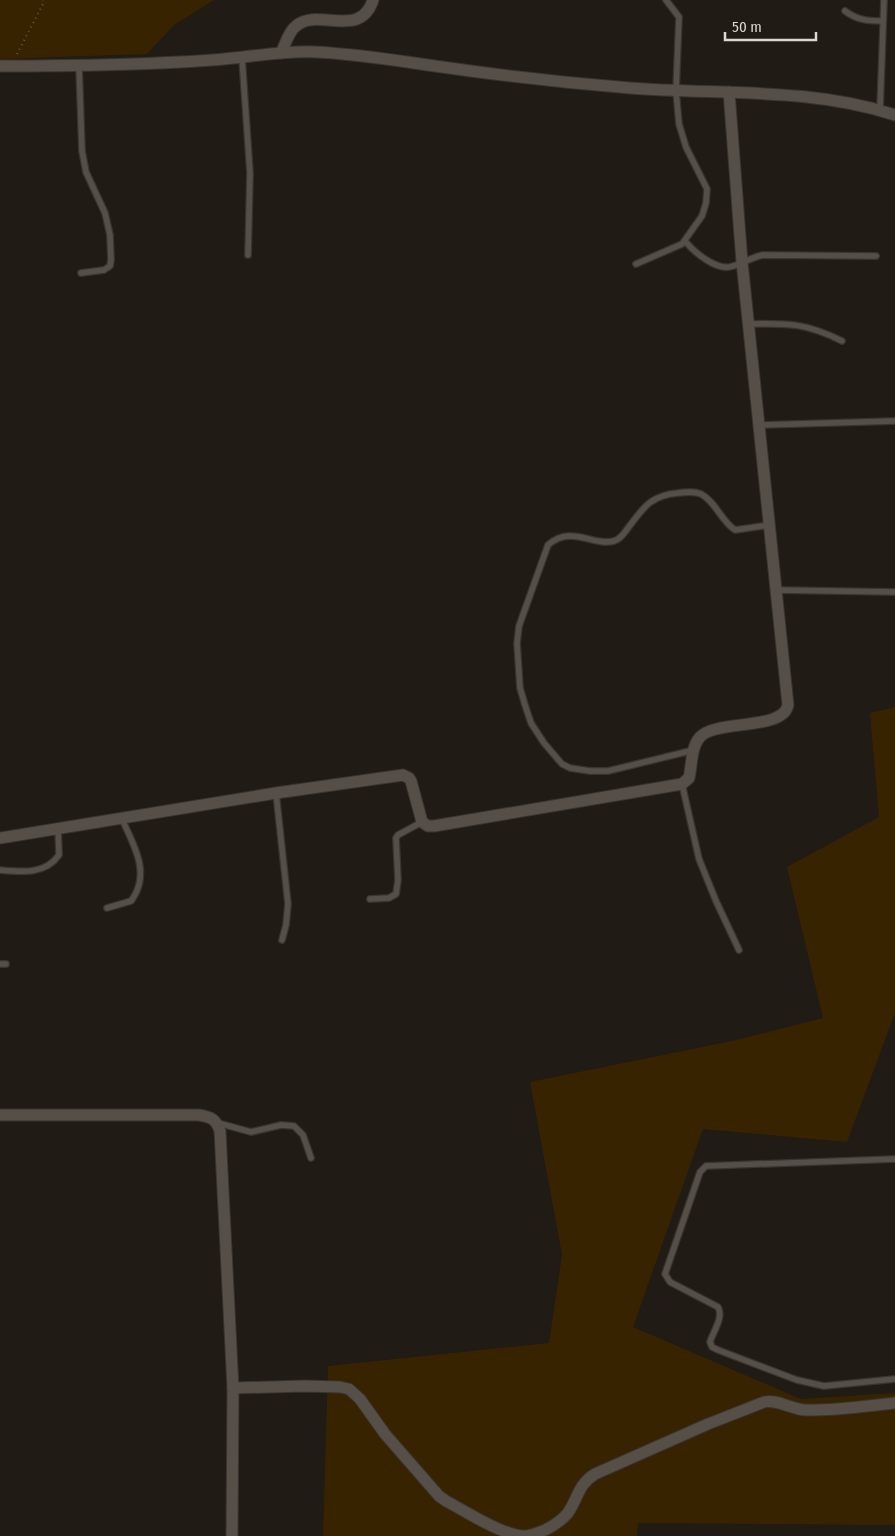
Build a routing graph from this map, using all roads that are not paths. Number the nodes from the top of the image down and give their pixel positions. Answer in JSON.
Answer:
{"nodes":[{"id":1,"x":374,"y":0,"type":"edge"},
{"id":2,"x":666,"y":0,"type":"edge"},
{"id":3,"x":884,"y":0,"type":"edge"},
{"id":4,"x":845,"y":11,"type":"dead end"},
{"id":5,"x":883,"y":21,"type":"junction"},
{"id":6,"x":281,"y":53,"type":"junction"},
{"id":7,"x":242,"y":58,"type":"junction"},
{"id":8,"x":5,"y":66,"type":"edge"},
{"id":9,"x":80,"y":66,"type":"junction"},
{"id":10,"x":676,"y":91,"type":"junction"},
{"id":11,"x":729,"y":92,"type":"junction"},
{"id":12,"x":880,"y":110,"type":"junction"},
{"id":13,"x":895,"y":115,"type":"edge"},
{"id":14,"x":685,"y":241,"type":"junction"},
{"id":15,"x":248,"y":255,"type":"dead end"},
{"id":16,"x":876,"y":256,"type":"dead end"},
{"id":17,"x":742,"y":262,"type":"junction"},
{"id":18,"x":636,"y":264,"type":"dead end"},
{"id":19,"x":81,"y":273,"type":"dead end"},
{"id":20,"x":749,"y":324,"type":"junction"},
{"id":21,"x":842,"y":341,"type":"dead end"},
{"id":22,"x":895,"y":421,"type":"edge"},
{"id":23,"x":760,"y":426,"type":"junction"},
{"id":24,"x":769,"y":525,"type":"junction"},
{"id":25,"x":775,"y":590,"type":"junction"},
{"id":26,"x":895,"y":592,"type":"edge"},
{"id":27,"x":694,"y":750,"type":"junction"},
{"id":28,"x":682,"y":784,"type":"junction"},
{"id":29,"x":276,"y":793,"type":"junction"},
{"id":30,"x":121,"y":818,"type":"junction"},
{"id":31,"x":422,"y":822,"type":"junction"},
{"id":32,"x":58,"y":828,"type":"junction"},
{"id":33,"x":0,"y":838,"type":"edge"},
{"id":34,"x":0,"y":870,"type":"edge"},
{"id":35,"x":370,"y":899,"type":"dead end"},
{"id":36,"x":107,"y":908,"type":"dead end"},
{"id":37,"x":282,"y":940,"type":"dead end"},
{"id":38,"x":739,"y":950,"type":"dead end"},
{"id":39,"x":0,"y":1115,"type":"edge"},
{"id":40,"x":218,"y":1123,"type":"junction"},
{"id":41,"x":311,"y":1158,"type":"dead end"},
{"id":42,"x":895,"y":1159,"type":"edge"},
{"id":43,"x":895,"y":1379,"type":"edge"},
{"id":44,"x":232,"y":1388,"type":"junction"},
{"id":45,"x":895,"y":1403,"type":"edge"},
{"id":46,"x":232,"y":1536,"type":"edge"}],
"edges":[{"from":1,"to":6,"type":"street"},
{"from":2,"to":10,"type":"lane"},
{"from":3,"to":5,"type":"lane"},
{"from":4,"to":5,"type":"lane"},
{"from":5,"to":12,"type":"lane"},
{"from":6,"to":7,"type":"street"},
{"from":6,"to":10,"type":"street"},
{"from":7,"to":9,"type":"street"},
{"from":7,"to":15,"type":"lane"},
{"from":8,"to":9,"type":"street"},
{"from":9,"to":19,"type":"lane"},
{"from":10,"to":11,"type":"street"},
{"from":10,"to":14,"type":"lane"},
{"from":11,"to":12,"type":"street"},
{"from":11,"to":17,"type":"street"},
{"from":12,"to":13,"type":"street"},
{"from":14,"to":17,"type":"lane"},
{"from":14,"to":18,"type":"lane"},
{"from":16,"to":17,"type":"lane"},
{"from":17,"to":20,"type":"street"},
{"from":20,"to":21,"type":"lane"},
{"from":20,"to":23,"type":"street"},
{"from":22,"to":23,"type":"lane"},
{"from":23,"to":24,"type":"street"},
{"from":24,"to":25,"type":"street"},
{"from":24,"to":27,"type":"lane"},
{"from":25,"to":26,"type":"lane"},
{"from":25,"to":27,"type":"street"},
{"from":27,"to":28,"type":"street"},
{"from":28,"to":31,"type":"street"},
{"from":28,"to":38,"type":"lane"},
{"from":29,"to":30,"type":"street"},
{"from":29,"to":31,"type":"street"},
{"from":29,"to":37,"type":"lane"},
{"from":30,"to":32,"type":"street"},
{"from":30,"to":36,"type":"lane"},
{"from":31,"to":35,"type":"lane"},
{"from":32,"to":33,"type":"street"},
{"from":32,"to":34,"type":"lane"},
{"from":39,"to":40,"type":"street"},
{"from":40,"to":41,"type":"lane"},
{"from":40,"to":44,"type":"street"},
{"from":42,"to":43,"type":"lane"},
{"from":44,"to":45,"type":"street"},
{"from":44,"to":46,"type":"street"}]}
